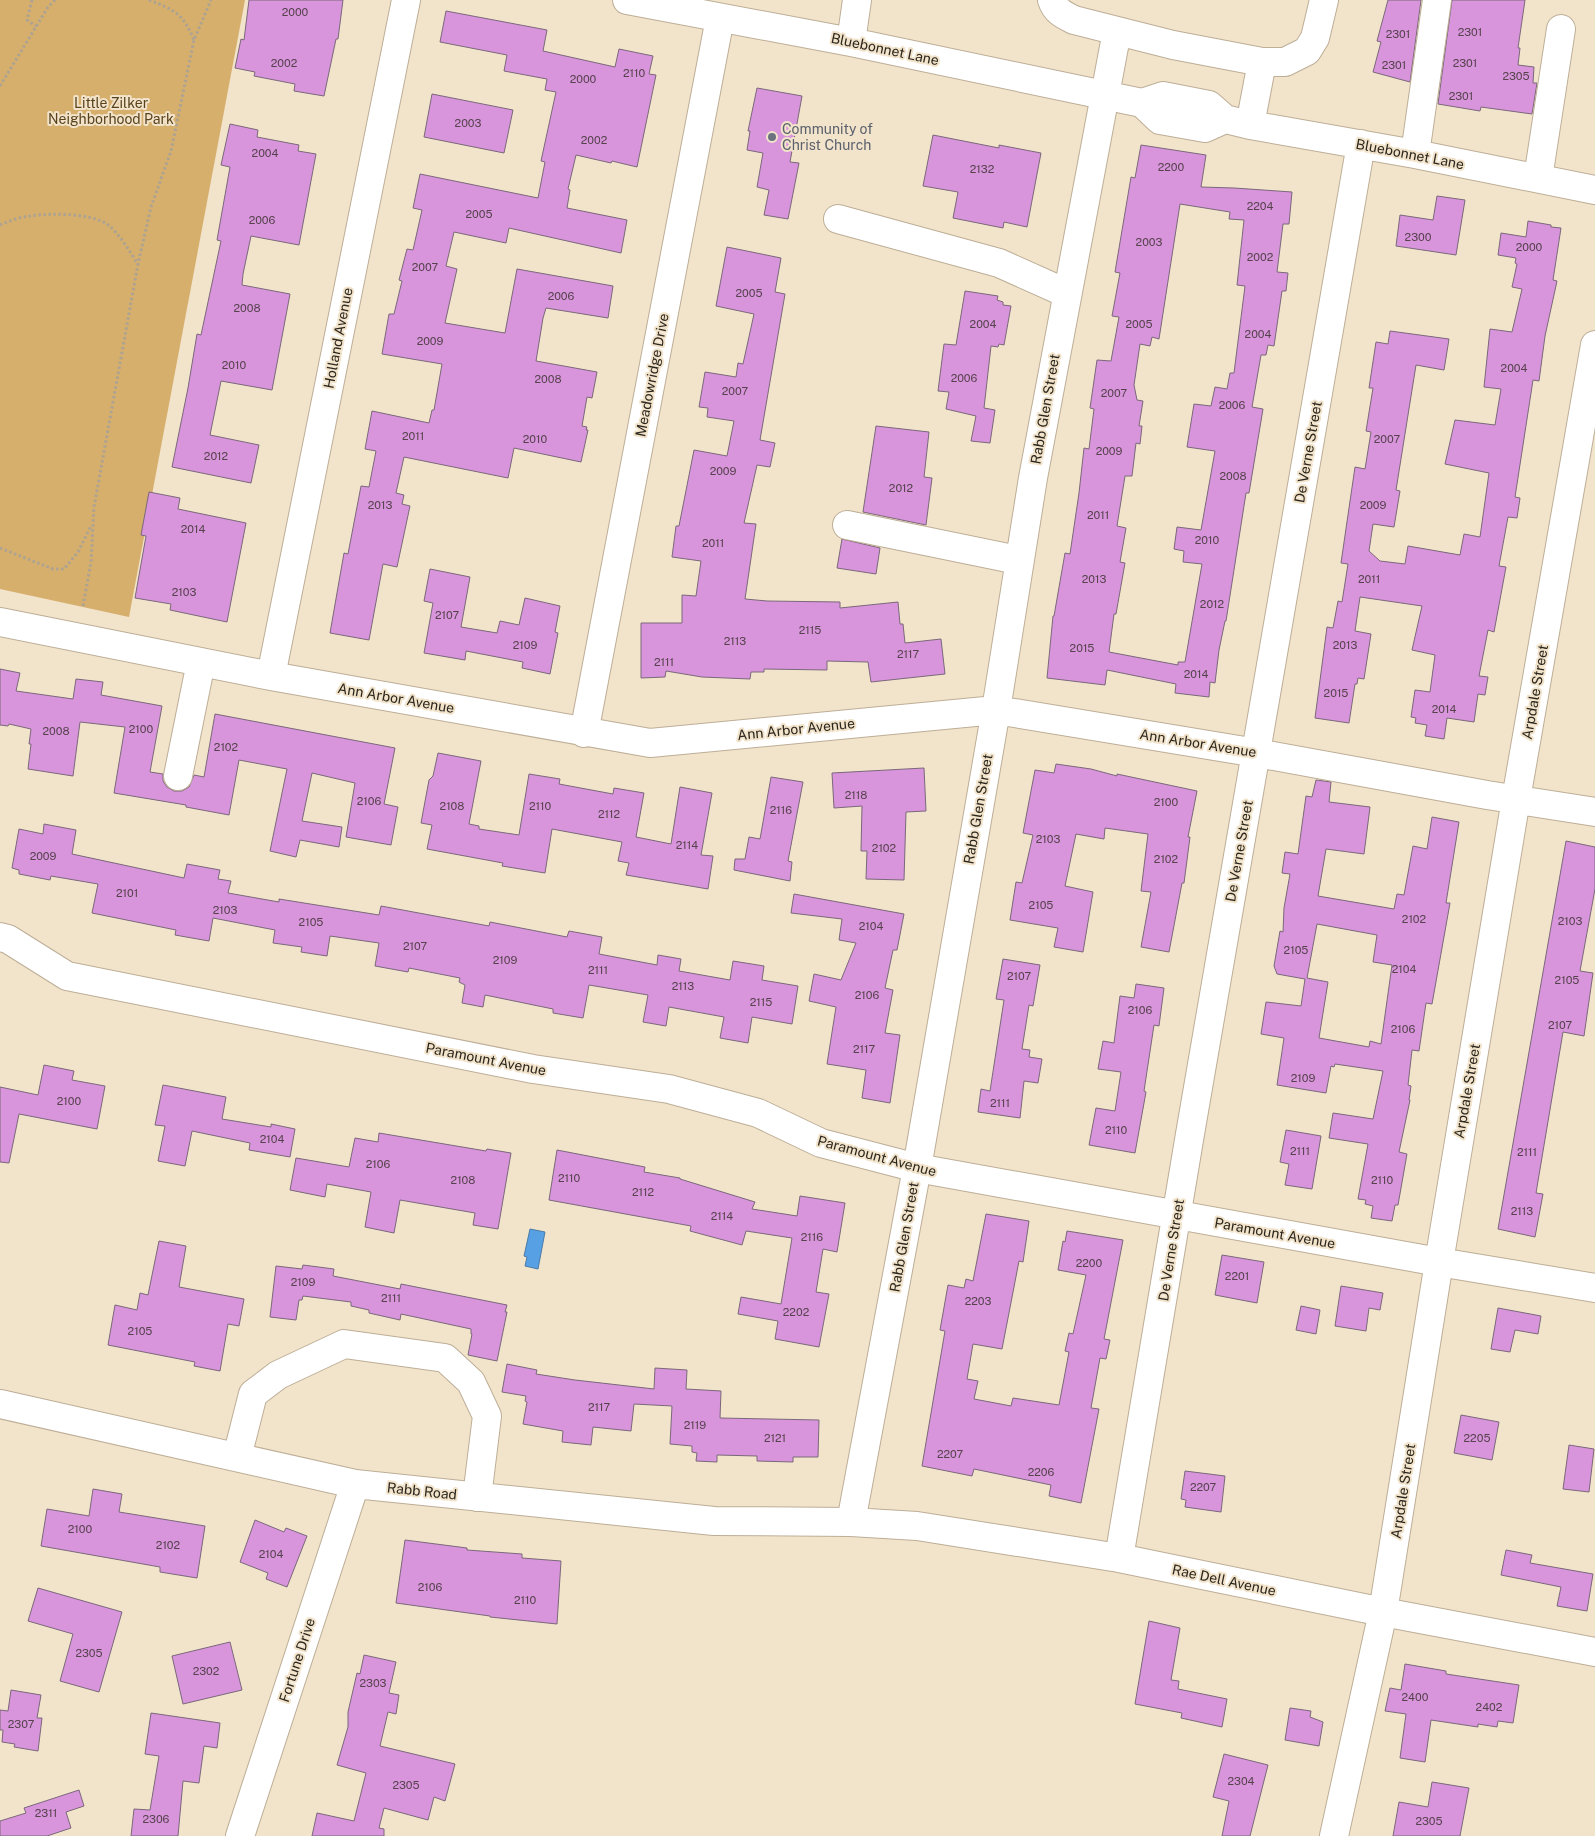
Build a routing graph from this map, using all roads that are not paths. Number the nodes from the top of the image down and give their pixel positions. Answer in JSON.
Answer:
{"nodes":[{"id":1,"x":406,"y":0,"type":"edge"},
{"id":2,"x":629,"y":0,"type":"edge"},
{"id":3,"x":857,"y":0,"type":"edge"},
{"id":4,"x":1052,"y":0,"type":"edge"},
{"id":5,"x":1324,"y":0,"type":"edge"},
{"id":6,"x":1437,"y":0,"type":"edge"},
{"id":7,"x":720,"y":18,"type":"junction"},
{"id":8,"x":1561,"y":29,"type":"dead end"},
{"id":9,"x":1117,"y":31,"type":"junction"},
{"id":10,"x":850,"y":42,"type":"junction"},
{"id":11,"x":1262,"y":62,"type":"junction"},
{"id":12,"x":1104,"y":95,"type":"junction"},
{"id":13,"x":1237,"y":122,"type":"junction"},
{"id":14,"x":1361,"y":144,"type":"junction"},
{"id":15,"x":1415,"y":154,"type":"junction"},
{"id":16,"x":1538,"y":178,"type":"junction"},
{"id":17,"x":1595,"y":190,"type":"edge"},
{"id":18,"x":838,"y":220,"type":"dead end"},
{"id":19,"x":1066,"y":293,"type":"junction"},
{"id":20,"x":1595,"y":345,"type":"edge"},
{"id":21,"x":847,"y":525,"type":"dead end"},
{"id":22,"x":1018,"y":560,"type":"junction"},
{"id":23,"x":0,"y":622,"type":"edge"},
{"id":24,"x":201,"y":662,"type":"junction"},
{"id":25,"x":271,"y":676,"type":"junction"},
{"id":26,"x":996,"y":710,"type":"junction"},
{"id":27,"x":584,"y":733,"type":"junction"},
{"id":28,"x":1257,"y":752,"type":"junction"},
{"id":29,"x":178,"y":776,"type":"dead end"},
{"id":30,"x":1516,"y":799,"type":"junction"},
{"id":31,"x":1595,"y":812,"type":"edge"},
{"id":32,"x":0,"y":938,"type":"edge"},
{"id":33,"x":917,"y":1168,"type":"junction"},
{"id":34,"x":1177,"y":1215,"type":"junction"},
{"id":35,"x":1438,"y":1262,"type":"junction"},
{"id":36,"x":1595,"y":1288,"type":"edge"},
{"id":37,"x":0,"y":1404,"type":"edge"},
{"id":38,"x":237,"y":1458,"type":"junction"},
{"id":39,"x":355,"y":1484,"type":"junction"},
{"id":40,"x":477,"y":1496,"type":"junction"},
{"id":41,"x":851,"y":1522,"type":"junction"},
{"id":42,"x":1119,"y":1558,"type":"junction"},
{"id":43,"x":1383,"y":1612,"type":"junction"},
{"id":44,"x":1595,"y":1652,"type":"edge"},
{"id":45,"x":240,"y":1836,"type":"edge"},
{"id":46,"x":1334,"y":1836,"type":"edge"}],
"edges":[{"from":1,"to":25,"type":"street","name":"Holland Avenue"},
{"from":2,"to":7,"type":"street","name":"Bluebonnet Lane"},
{"from":3,"to":10,"type":"street"},
{"from":4,"to":9,"type":"street"},
{"from":5,"to":11,"type":"street"},
{"from":6,"to":15,"type":"street"},
{"from":7,"to":10,"type":"street","name":"Bluebonnet Lane"},
{"from":7,"to":27,"type":"street","name":"Meadowridge Drive"},
{"from":8,"to":16,"type":"street"},
{"from":9,"to":11,"type":"street"},
{"from":9,"to":12,"type":"street","name":"Rabb Glen Street"},
{"from":10,"to":12,"type":"street","name":"Bluebonnet Lane"},
{"from":11,"to":13,"type":"street"},
{"from":12,"to":13,"type":"street","name":"Bluebonnet Lane"},
{"from":12,"to":19,"type":"street","name":"Rabb Glen Street"},
{"from":13,"to":14,"type":"street","name":"Bluebonnet Lane"},
{"from":14,"to":15,"type":"street","name":"Bluebonnet Lane"},
{"from":14,"to":28,"type":"street","name":"De Verne Street"},
{"from":15,"to":16,"type":"street","name":"Bluebonnet Lane"},
{"from":16,"to":17,"type":"street","name":"Bluebonnet Lane"},
{"from":18,"to":19,"type":"street"},
{"from":19,"to":22,"type":"street","name":"Rabb Glen Street"},
{"from":20,"to":30,"type":"street","name":"Arpdale Street"},
{"from":21,"to":22,"type":"street"},
{"from":22,"to":26,"type":"street","name":"Rabb Glen Street"},
{"from":23,"to":24,"type":"street","name":"Ann Arbor Avenue"},
{"from":24,"to":25,"type":"street","name":"Ann Arbor Avenue"},
{"from":24,"to":29,"type":"street"},
{"from":25,"to":27,"type":"street","name":"Ann Arbor Avenue"},
{"from":26,"to":27,"type":"street","name":"Ann Arbor Avenue"},
{"from":26,"to":28,"type":"street","name":"Ann Arbor Avenue"},
{"from":26,"to":33,"type":"street","name":"Rabb Glen Street"},
{"from":28,"to":30,"type":"street","name":"Ann Arbor Avenue"},
{"from":28,"to":34,"type":"street","name":"De Verne Street"},
{"from":30,"to":31,"type":"street","name":"Ann Arbor Avenue"},
{"from":30,"to":35,"type":"street","name":"Arpdale Street"},
{"from":32,"to":33,"type":"street","name":"Paramount Avenue"},
{"from":33,"to":34,"type":"street","name":"Paramount Avenue"},
{"from":33,"to":41,"type":"street","name":"Rabb Glen Street"},
{"from":34,"to":35,"type":"street","name":"Paramount Avenue"},
{"from":34,"to":42,"type":"street","name":"De Verne Street"},
{"from":35,"to":36,"type":"street","name":"Paramount Avenue"},
{"from":35,"to":43,"type":"street","name":"Arpdale Street"},
{"from":37,"to":38,"type":"street","name":"Rabb Road"},
{"from":38,"to":39,"type":"street","name":"Rabb Road"},
{"from":38,"to":40,"type":"street"},
{"from":39,"to":40,"type":"street","name":"Rabb Road"},
{"from":39,"to":45,"type":"street","name":"Fortune Drive"},
{"from":40,"to":41,"type":"street","name":"Rabb Road"},
{"from":41,"to":42,"type":"street","name":"Rae Dell Avenue"},
{"from":42,"to":43,"type":"street","name":"Rae Dell Avenue"},
{"from":43,"to":44,"type":"street","name":"Rae Dell Avenue"},
{"from":43,"to":46,"type":"street","name":"Arpdale Street"}]}
